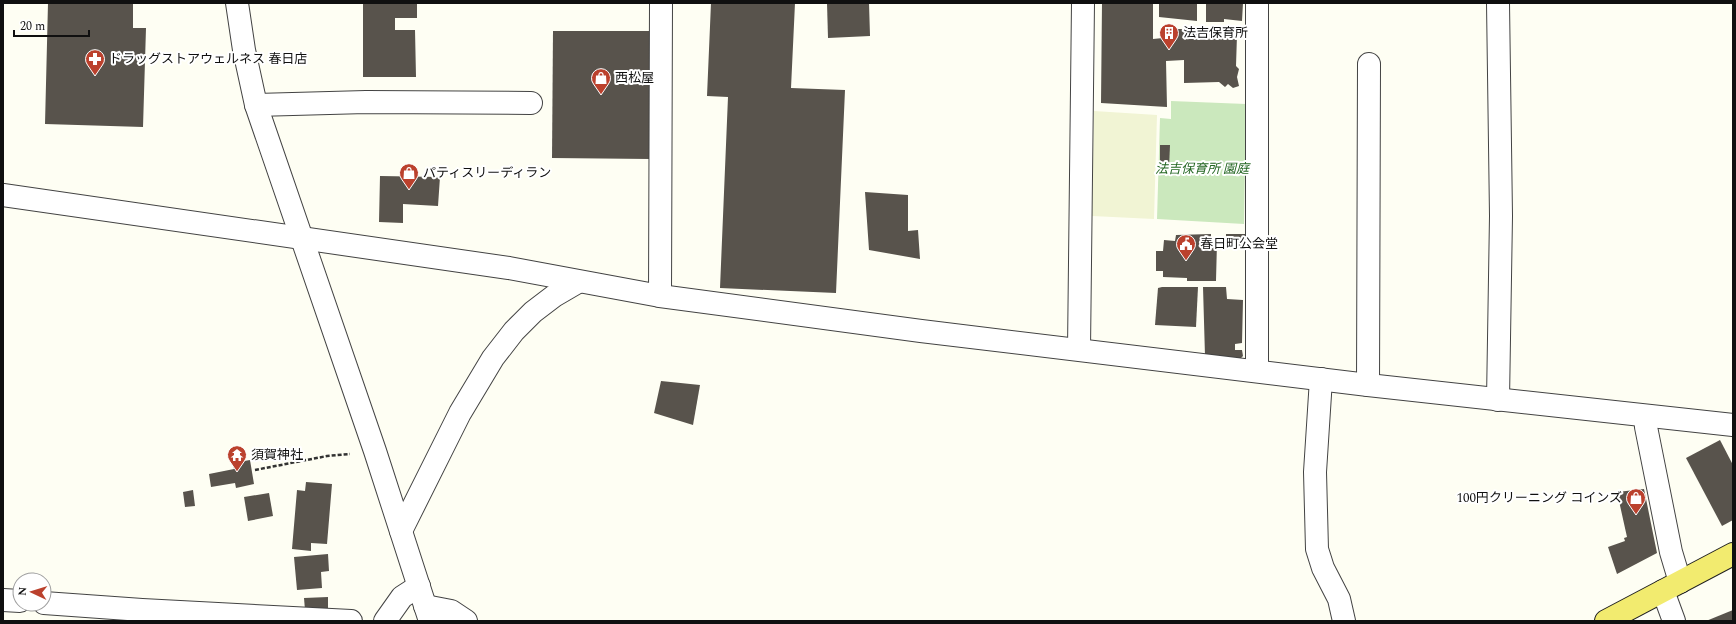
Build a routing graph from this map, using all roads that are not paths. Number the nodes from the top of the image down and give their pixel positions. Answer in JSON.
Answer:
{"nodes":[{"id":1,"x":237,"y":3,"type":"edge"},
{"id":2,"x":661,"y":3,"type":"edge"},
{"id":3,"x":1083,"y":3,"type":"edge"},
{"id":4,"x":1256,"y":3,"type":"edge"},
{"id":5,"x":1498,"y":3,"type":"edge"},
{"id":6,"x":1369,"y":64,"type":"dead end"},
{"id":7,"x":531,"y":103,"type":"dead end"},
{"id":8,"x":256,"y":105,"type":"junction"},
{"id":9,"x":3,"y":194,"type":"edge"},
{"id":10,"x":302,"y":237,"type":"junction"},
{"id":11,"x":578,"y":282,"type":"junction"},
{"id":12,"x":660,"y":296,"type":"junction"},
{"id":13,"x":1079,"y":350,"type":"junction"},
{"id":14,"x":1257,"y":371,"type":"junction"},
{"id":15,"x":1321,"y":380,"type":"junction"},
{"id":16,"x":1368,"y":386,"type":"junction"},
{"id":17,"x":1498,"y":400,"type":"junction"},
{"id":18,"x":1646,"y":416,"type":"junction"},
{"id":19,"x":1733,"y":425,"type":"edge"},
{"id":20,"x":401,"y":530,"type":"junction"},
{"id":21,"x":1733,"y":554,"type":"edge"},
{"id":22,"x":1671,"y":587,"type":"junction"},
{"id":23,"x":52,"y":604,"type":"edge"},
{"id":24,"x":425,"y":604,"type":"edge"},
{"id":25,"x":141,"y":616,"type":"edge"},
{"id":26,"x":351,"y":621,"type":"edge"},
{"id":27,"x":385,"y":621,"type":"edge"},
{"id":28,"x":466,"y":621,"type":"edge"},
{"id":29,"x":1344,"y":621,"type":"edge"},
{"id":30,"x":1606,"y":621,"type":"edge"},
{"id":31,"x":1674,"y":621,"type":"edge"}],
"edges":[{"from":1,"to":8,"type":"street"},
{"from":2,"to":12,"type":"street"},
{"from":3,"to":13,"type":"street"},
{"from":4,"to":14,"type":"street"},
{"from":5,"to":17,"type":"street"},
{"from":6,"to":16,"type":"street"},
{"from":7,"to":8,"type":"street"},
{"from":8,"to":10,"type":"street"},
{"from":9,"to":10,"type":"street"},
{"from":10,"to":11,"type":"street"},
{"from":10,"to":20,"type":"street"},
{"from":11,"to":12,"type":"street"},
{"from":11,"to":20,"type":"street"},
{"from":12,"to":13,"type":"street"},
{"from":13,"to":14,"type":"street"},
{"from":14,"to":15,"type":"street"},
{"from":15,"to":16,"type":"street"},
{"from":15,"to":29,"type":"street"},
{"from":16,"to":17,"type":"street"},
{"from":17,"to":18,"type":"street"},
{"from":18,"to":19,"type":"street"},
{"from":18,"to":22,"type":"street"},
{"from":20,"to":24,"type":"street"},
{"from":21,"to":22,"type":"main road"},
{"from":22,"to":30,"type":"main road"},
{"from":22,"to":31,"type":"street"},
{"from":23,"to":25,"type":"street"},
{"from":24,"to":27,"type":"street"},
{"from":24,"to":28,"type":"street"},
{"from":25,"to":26,"type":"street"}]}
